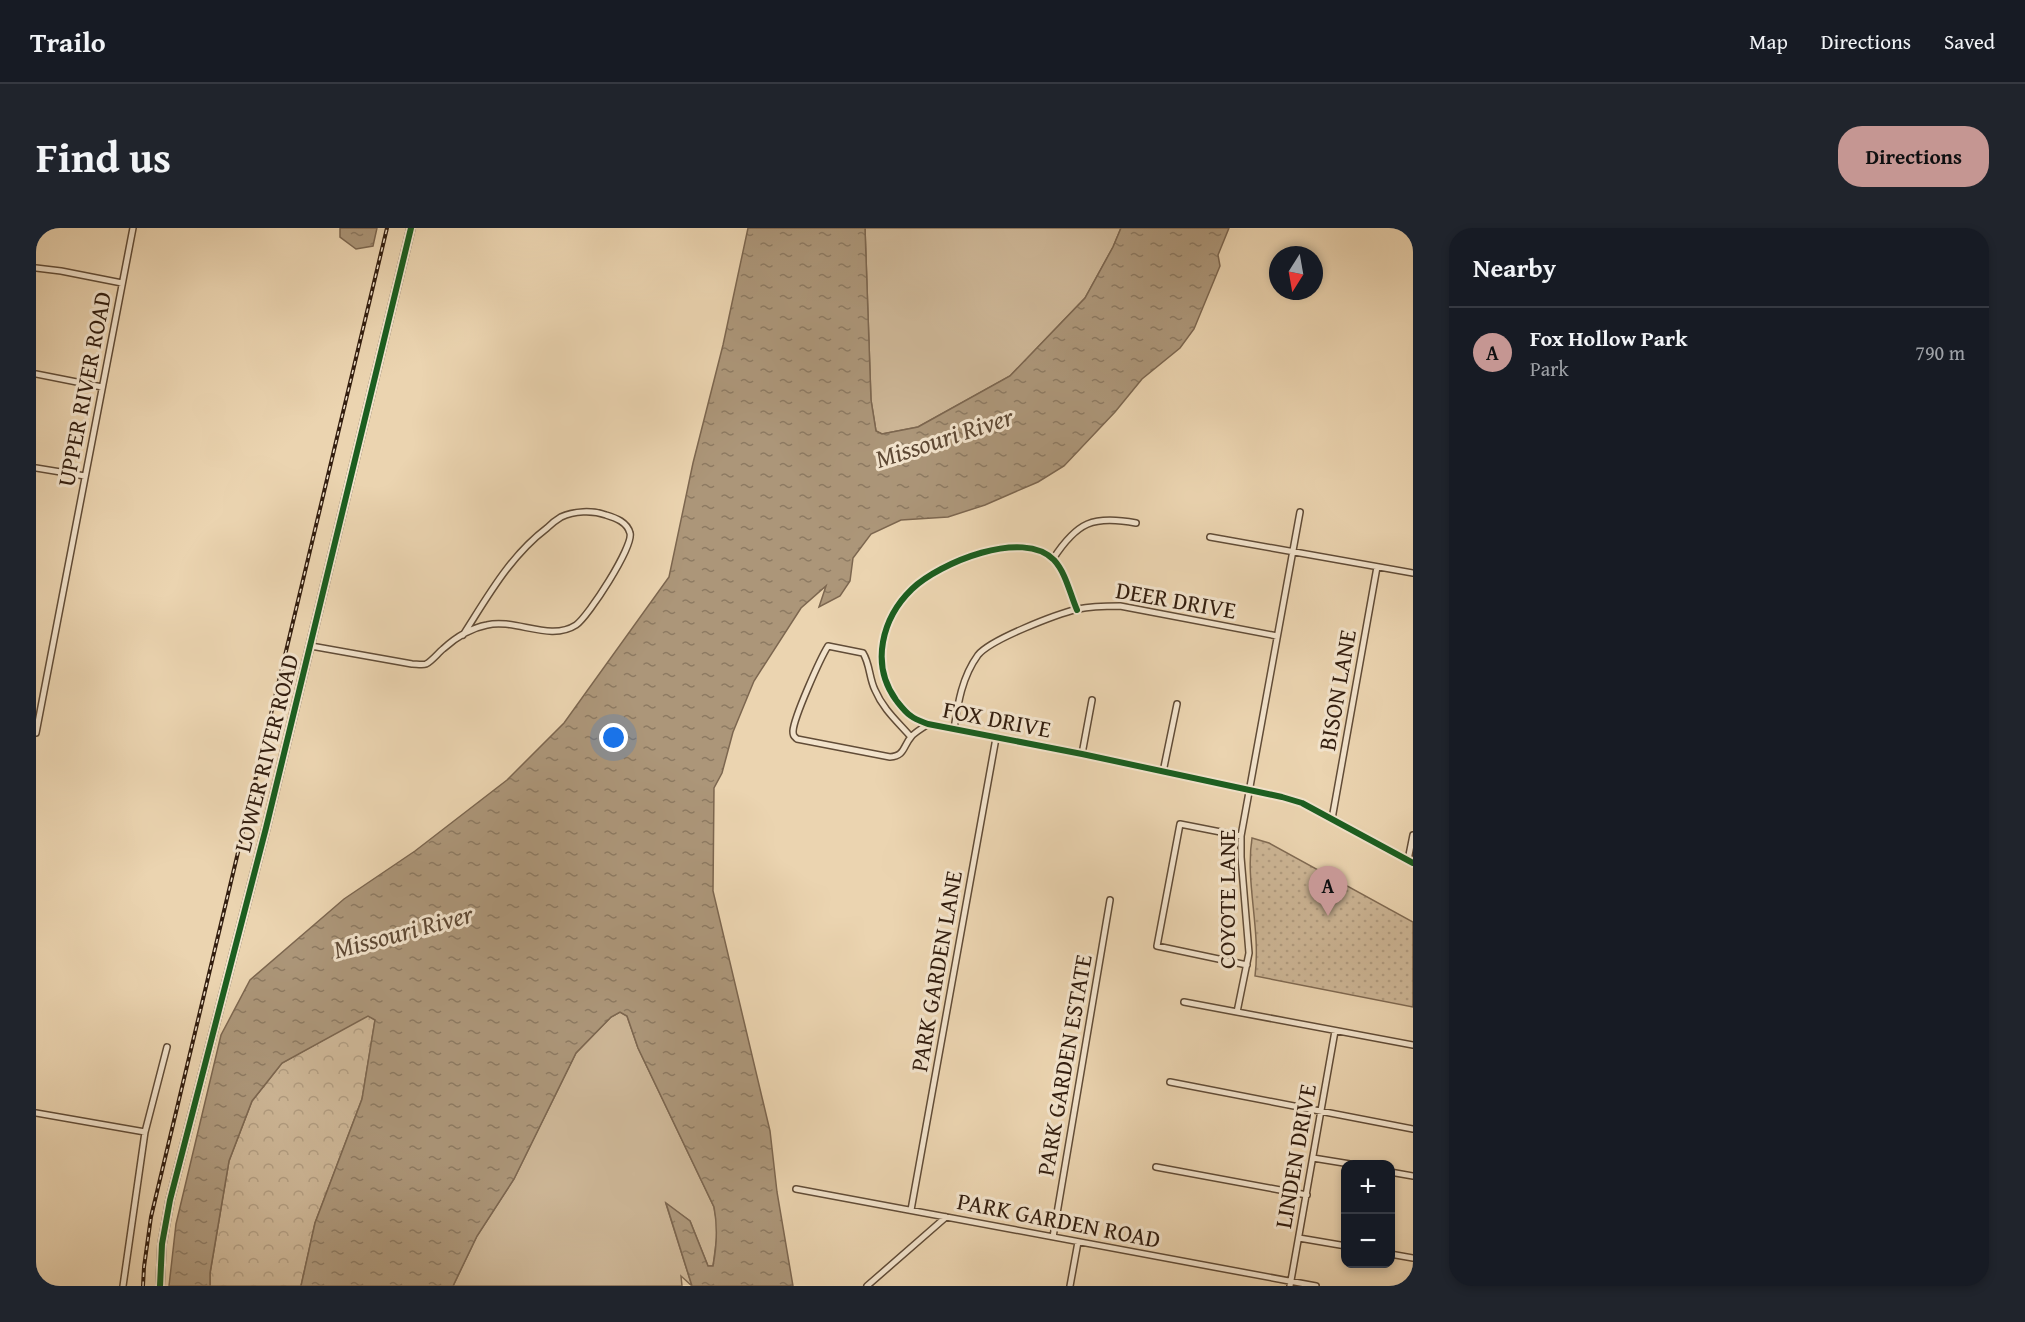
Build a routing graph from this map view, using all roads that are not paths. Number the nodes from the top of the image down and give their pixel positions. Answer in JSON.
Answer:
{"nodes":[{"id":1,"x":133,"y":228,"type":"edge"},
{"id":2,"x":411,"y":228,"type":"edge"},
{"id":3,"x":36,"y":268,"type":"edge"},
{"id":4,"x":122,"y":283,"type":"junction"},
{"id":5,"x":36,"y":374,"type":"edge"},
{"id":6,"x":102,"y":387,"type":"junction"},
{"id":7,"x":36,"y":468,"type":"edge"},
{"id":8,"x":86,"y":477,"type":"junction"},
{"id":9,"x":1300,"y":512,"type":"dead end"},
{"id":10,"x":1136,"y":523,"type":"dead end"},
{"id":11,"x":1210,"y":537,"type":"dead end"},
{"id":12,"x":1293,"y":552,"type":"junction"},
{"id":13,"x":1053,"y":559,"type":"junction"},
{"id":14,"x":1377,"y":567,"type":"junction"},
{"id":15,"x":1413,"y":573,"type":"edge"},
{"id":16,"x":1077,"y":610,"type":"junction"},
{"id":17,"x":463,"y":635,"type":"junction"},
{"id":18,"x":1277,"y":636,"type":"junction"},
{"id":19,"x":311,"y":646,"type":"junction"},
{"id":20,"x":1092,"y":700,"type":"dead end"},
{"id":21,"x":1178,"y":704,"type":"dead end"},
{"id":22,"x":928,"y":724,"type":"junction"},
{"id":23,"x":954,"y":729,"type":"junction"},
{"id":24,"x":36,"y":733,"type":"edge"},
{"id":25,"x":911,"y":737,"type":"junction"},
{"id":26,"x":996,"y":738,"type":"junction"},
{"id":27,"x":1082,"y":754,"type":"junction"},
{"id":28,"x":1163,"y":772,"type":"junction"},
{"id":29,"x":1250,"y":791,"type":"junction"},
{"id":30,"x":1332,"y":819,"type":"junction"},
{"id":31,"x":1413,"y":835,"type":"edge"},
{"id":32,"x":1241,"y":836,"type":"junction"},
{"id":33,"x":1410,"y":862,"type":"edge"},
{"id":34,"x":1110,"y":900,"type":"dead end"},
{"id":35,"x":1247,"y":965,"type":"junction"},
{"id":36,"x":1184,"y":1002,"type":"dead end"},
{"id":37,"x":1237,"y":1012,"type":"junction"},
{"id":38,"x":1335,"y":1031,"type":"junction"},
{"id":39,"x":1413,"y":1045,"type":"edge"},
{"id":40,"x":167,"y":1047,"type":"dead end"},
{"id":41,"x":1170,"y":1082,"type":"dead end"},
{"id":42,"x":1321,"y":1112,"type":"junction"},
{"id":43,"x":36,"y":1113,"type":"edge"},
{"id":44,"x":1413,"y":1128,"type":"edge"},
{"id":45,"x":145,"y":1132,"type":"junction"},
{"id":46,"x":1313,"y":1158,"type":"junction"},
{"id":47,"x":1341,"y":1163,"type":"edge"},
{"id":48,"x":1155,"y":1167,"type":"dead end"},
{"id":49,"x":1395,"y":1173,"type":"edge"},
{"id":50,"x":1413,"y":1176,"type":"edge"},
{"id":51,"x":796,"y":1189,"type":"dead end"},
{"id":52,"x":1307,"y":1196,"type":"junction"},
{"id":53,"x":911,"y":1210,"type":"junction"},
{"id":54,"x":946,"y":1217,"type":"junction"},
{"id":55,"x":1053,"y":1237,"type":"junction"},
{"id":56,"x":1299,"y":1238,"type":"junction"},
{"id":57,"x":1078,"y":1242,"type":"junction"},
{"id":58,"x":1341,"y":1245,"type":"edge"},
{"id":59,"x":1395,"y":1255,"type":"edge"},
{"id":60,"x":1413,"y":1258,"type":"edge"},
{"id":61,"x":1291,"y":1284,"type":"edge"},
{"id":62,"x":123,"y":1286,"type":"edge"},
{"id":63,"x":160,"y":1286,"type":"edge"},
{"id":64,"x":867,"y":1286,"type":"edge"},
{"id":65,"x":1070,"y":1286,"type":"edge"},
{"id":66,"x":1316,"y":1286,"type":"edge"}],
"edges":[{"from":1,"to":4,"type":"street","name":"UPPER RIVER ROAD"},
{"from":2,"to":19,"type":"street","name":"LOWER RIVER ROAD"},
{"from":3,"to":4,"type":"street"},
{"from":4,"to":6,"type":"street","name":"UPPER RIVER ROAD"},
{"from":5,"to":6,"type":"street"},
{"from":6,"to":8,"type":"street","name":"UPPER RIVER ROAD"},
{"from":7,"to":8,"type":"street"},
{"from":8,"to":24,"type":"street","name":"UPPER RIVER ROAD"},
{"from":9,"to":12,"type":"street","name":"COYOTE LANE"},
{"from":10,"to":13,"type":"street"},
{"from":11,"to":12,"type":"street"},
{"from":12,"to":14,"type":"street"},
{"from":12,"to":18,"type":"street","name":"COYOTE LANE"},
{"from":13,"to":16,"type":"street"},
{"from":13,"to":22,"type":"street","name":"FOX DRIVE"},
{"from":14,"to":15,"type":"street"},
{"from":14,"to":30,"type":"street","name":"BISON LANE"},
{"from":16,"to":18,"type":"street","name":"DEER DRIVE"},
{"from":16,"to":23,"type":"street","name":"DEER DRIVE"},
{"from":17,"to":17,"type":"street","name":"LOWER RIVER ROAD"},
{"from":17,"to":19,"type":"street","name":"LOWER RIVER ROAD"},
{"from":18,"to":29,"type":"street","name":"COYOTE LANE"},
{"from":19,"to":63,"type":"street","name":"LOWER RIVER ROAD"},
{"from":20,"to":27,"type":"street"},
{"from":21,"to":28,"type":"street"},
{"from":22,"to":23,"type":"street","name":"FOX DRIVE"},
{"from":22,"to":25,"type":"street","name":"FOX DRIVE"},
{"from":23,"to":26,"type":"street","name":"FOX DRIVE"},
{"from":25,"to":25,"type":"street","name":"FOX DRIVE"},
{"from":26,"to":27,"type":"street","name":"FOX DRIVE"},
{"from":26,"to":53,"type":"street","name":"PARK GARDEN LANE"},
{"from":27,"to":28,"type":"street","name":"FOX DRIVE"},
{"from":28,"to":29,"type":"street","name":"FOX DRIVE"},
{"from":29,"to":30,"type":"street","name":"FOX DRIVE"},
{"from":29,"to":32,"type":"street","name":"COYOTE LANE"},
{"from":30,"to":33,"type":"street","name":"FOX DRIVE"},
{"from":31,"to":33,"type":"street"},
{"from":32,"to":35,"type":"street","name":"COYOTE LANE"},
{"from":32,"to":35,"type":"street"},
{"from":34,"to":55,"type":"street","name":"PARK GARDEN ESTATE"},
{"from":35,"to":37,"type":"street","name":"COYOTE LANE"},
{"from":36,"to":37,"type":"street"},
{"from":37,"to":38,"type":"street"},
{"from":38,"to":39,"type":"street"},
{"from":38,"to":42,"type":"street","name":"LINDEN DRIVE"},
{"from":40,"to":45,"type":"street"},
{"from":41,"to":42,"type":"street"},
{"from":42,"to":44,"type":"street"},
{"from":42,"to":46,"type":"street","name":"LINDEN DRIVE"},
{"from":43,"to":45,"type":"street"},
{"from":45,"to":62,"type":"street"},
{"from":46,"to":47,"type":"street"},
{"from":46,"to":52,"type":"street","name":"LINDEN DRIVE"},
{"from":48,"to":52,"type":"street"},
{"from":49,"to":50,"type":"street"},
{"from":51,"to":53,"type":"street","name":"PARK GARDEN ROAD"},
{"from":52,"to":56,"type":"street","name":"LINDEN DRIVE"},
{"from":53,"to":54,"type":"street","name":"PARK GARDEN ROAD"},
{"from":54,"to":55,"type":"street","name":"PARK GARDEN ROAD"},
{"from":54,"to":64,"type":"street"},
{"from":55,"to":57,"type":"street","name":"PARK GARDEN ROAD"},
{"from":56,"to":58,"type":"street"},
{"from":56,"to":61,"type":"street","name":"LINDEN DRIVE"},
{"from":57,"to":61,"type":"street","name":"PARK GARDEN ROAD"},
{"from":57,"to":65,"type":"street"},
{"from":59,"to":60,"type":"street"},
{"from":61,"to":66,"type":"street","name":"PARK GARDEN ROAD"}]}
